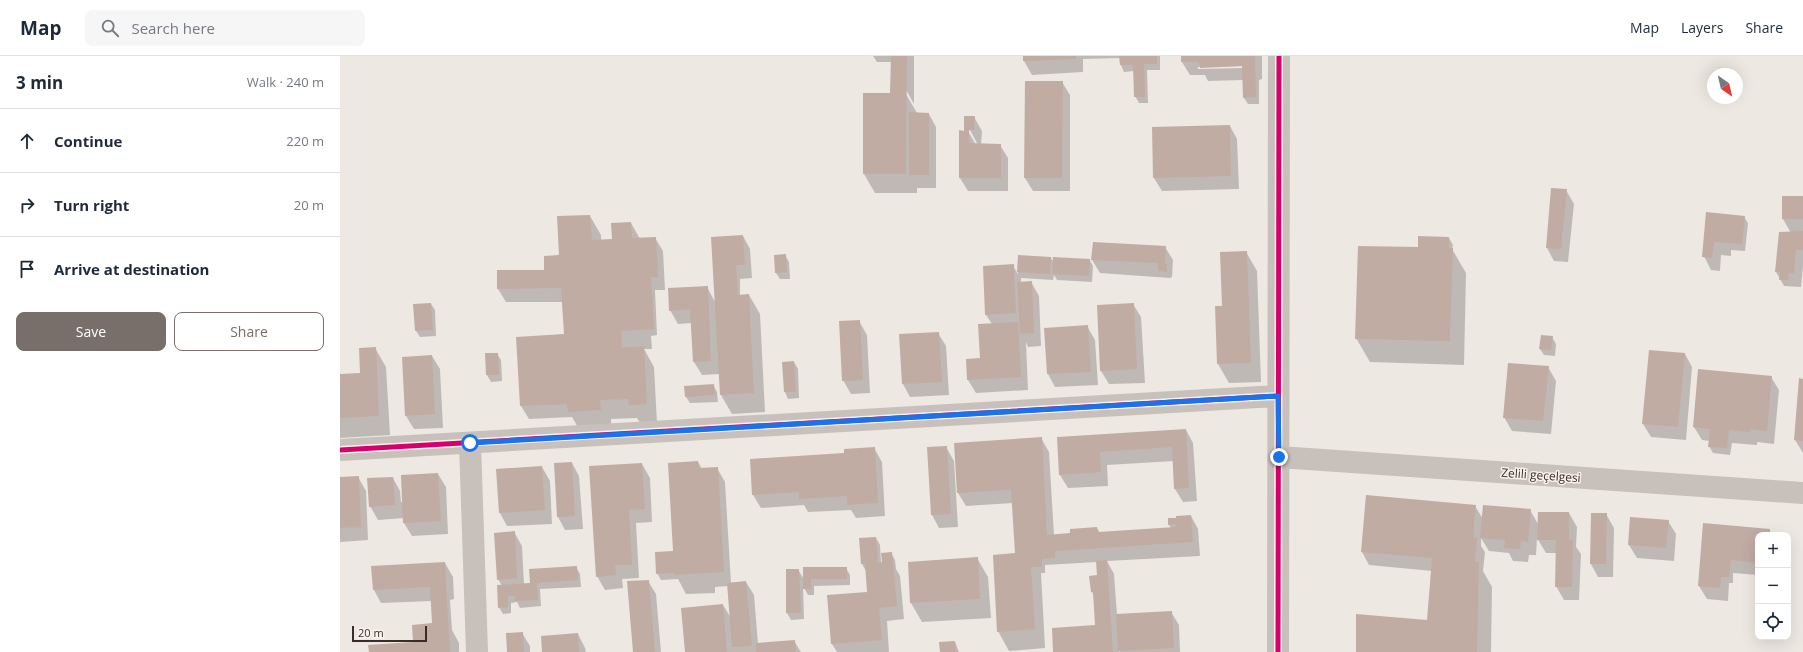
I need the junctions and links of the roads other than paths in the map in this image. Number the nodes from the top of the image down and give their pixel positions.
1 (1279, 56) edge
2 (1278, 396) junction
3 (470, 443) junction
4 (340, 450) edge
5 (1279, 457) junction
6 (1803, 493) edge
7 (477, 652) edge
8 (1278, 652) edge

1 - 2 street
2 - 3 street
2 - 5 street
3 - 4 street
3 - 7 street
5 - 6 street, Zelili geçelgesi
5 - 8 street

